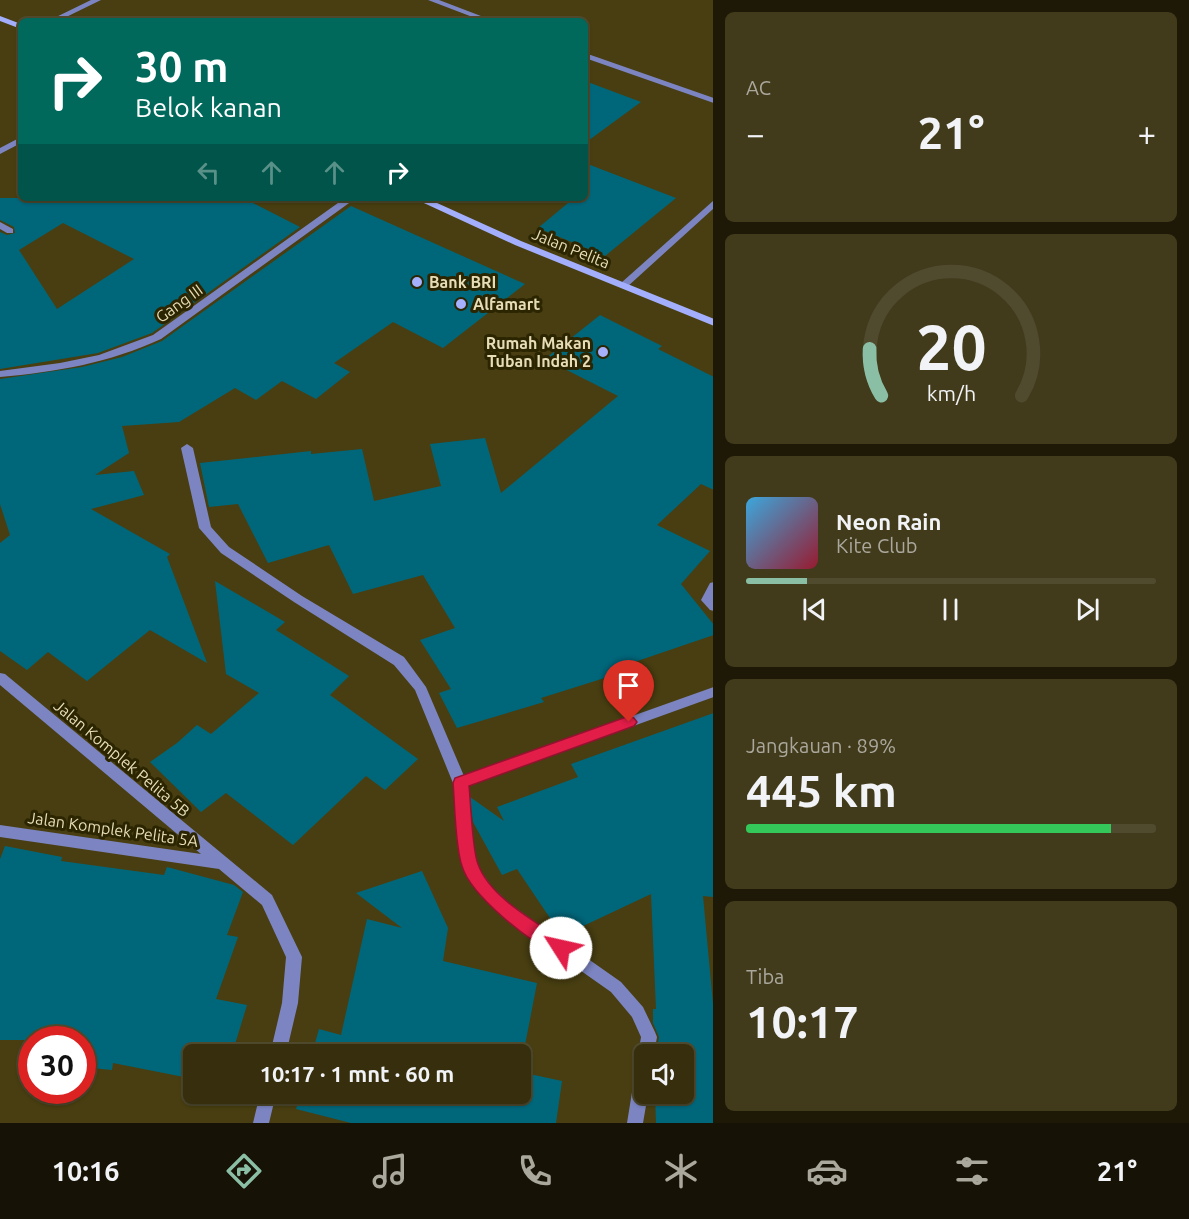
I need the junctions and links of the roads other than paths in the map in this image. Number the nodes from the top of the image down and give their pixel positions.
1 (97, 0) edge
2 (432, 0) edge
3 (0, 18) edge
4 (58, 18) edge
5 (482, 18) edge
6 (18, 26) edge
7 (588, 56) edge
8 (713, 101) edge
9 (18, 142) edge
10 (0, 151) edge
11 (347, 201) edge
12 (425, 201) edge
13 (713, 204) edge
14 (0, 225) edge
15 (10, 231) dead end
16 (624, 285) junction
17 (713, 323) edge
18 (0, 374) edge
19 (186, 447) dead end
20 (713, 588) edge
21 (713, 606) edge
22 (0, 678) edge
23 (713, 692) edge
24 (460, 783) junction
25 (0, 831) edge
26 (222, 863) junction
27 (280, 1044) edge
28 (648, 1044) edge
29 (266, 1104) edge
30 (638, 1104) edge
31 (261, 1123) edge
32 (635, 1123) edge

1 - 4 street
2 - 5 street
3 - 6 street
7 - 8 street
9 - 10 street
11 - 18 street, Gang III
12 - 16 street, Jalan Pelita
13 - 16 street
14 - 15 street
16 - 17 street, Jalan Pelita
19 - 24 street
20 - 21 street
22 - 26 street, Jalan Komplek Pelita 5B
23 - 24 street
24 - 28 street
25 - 26 street, Jalan Komplek Pelita 5A
26 - 27 street, Jalan Komplek Pelita 5B
29 - 31 street
30 - 32 street

